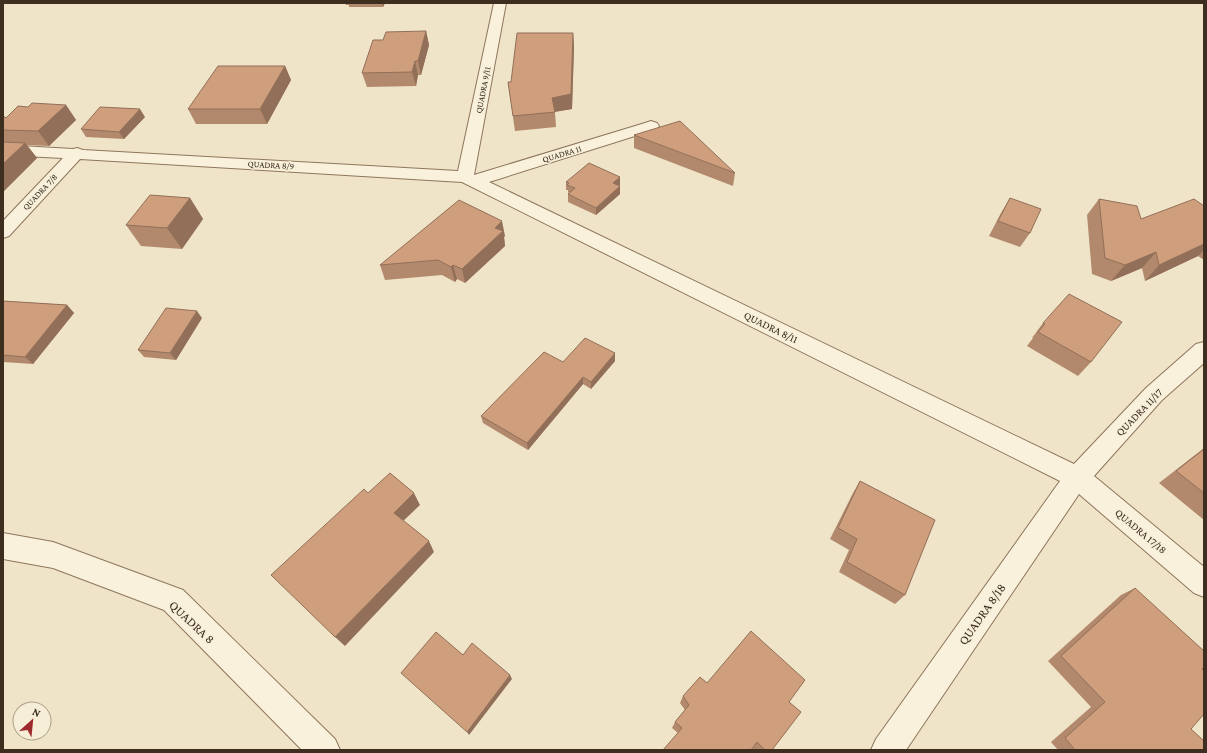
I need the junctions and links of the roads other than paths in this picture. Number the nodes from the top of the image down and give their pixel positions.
1 (500, 3) edge
2 (651, 126) dead end
3 (3, 150) edge
4 (77, 153) junction
5 (469, 179) junction
6 (3, 232) edge
7 (1204, 350) edge
8 (1077, 477) junction
9 (3, 546) edge
10 (1204, 584) edge
11 (324, 750) edge
12 (887, 750) edge

1 - 5 street, QUADRA 9/11
2 - 5 street, QUADRA 11
3 - 4 street, QUADRA 8/9
4 - 5 street, QUADRA 8/9
4 - 6 street, QUADRA 7/8
5 - 8 street, QUADRA 8/11
7 - 8 street, QUADRA 11/17
8 - 10 street, QUADRA 17/18
8 - 12 street, QUADRA 8/18
9 - 11 street, QUADRA 8

